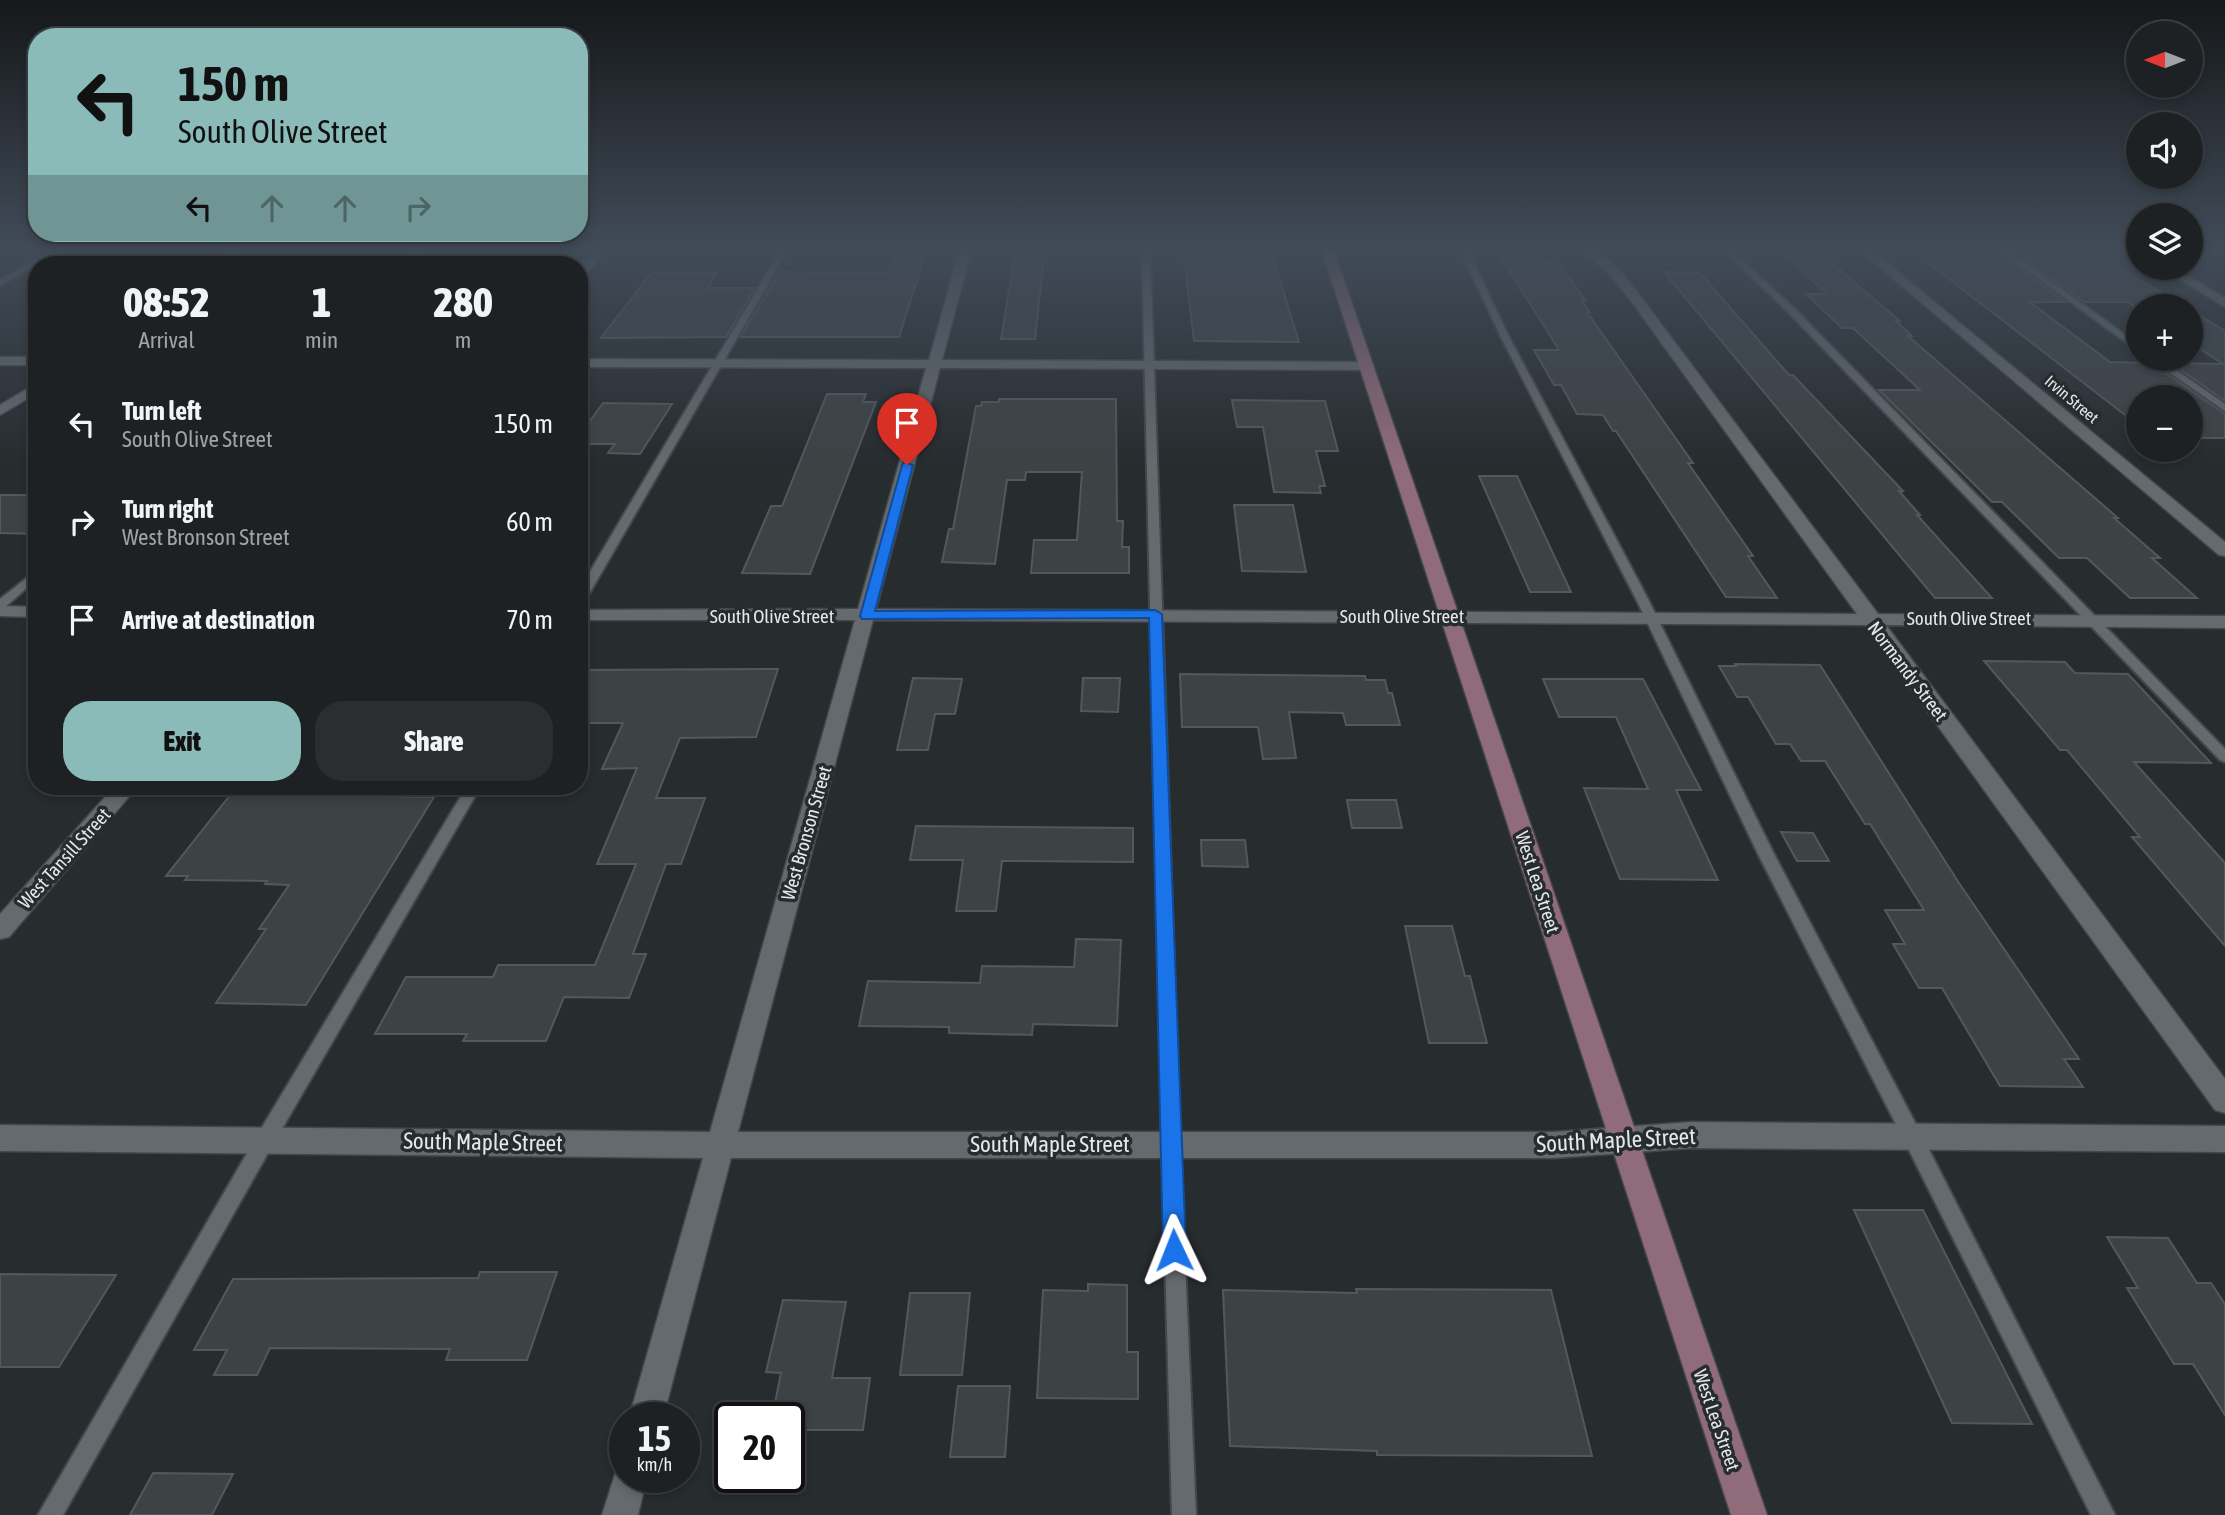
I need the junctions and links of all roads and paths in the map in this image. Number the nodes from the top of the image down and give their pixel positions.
1 (744, 319) edge
2 (945, 319) edge
3 (1148, 319) edge
4 (1351, 319) edge
5 (1499, 319) edge
6 (1650, 319) edge
7 (1799, 319) edge
8 (1947, 319) edge
9 (2097, 319) edge
10 (2126, 339) edge
11 (0, 360) edge
12 (28, 361) edge
13 (719, 362) junction
14 (588, 363) edge
15 (933, 363) junction
16 (1150, 365) junction
17 (1367, 366) junction
18 (2171, 371) edge
19 (28, 393) edge
20 (2225, 408) edge
21 (0, 411) edge
22 (2225, 551) edge
23 (28, 581) edge
24 (588, 586) edge
25 (0, 605) edge
26 (0, 611) edge
27 (28, 612) edge
28 (1155, 614) junction
29 (588, 615) edge
30 (867, 616) junction
31 (1452, 617) junction
32 (1650, 617) junction
33 (1868, 618) junction
34 (2091, 619) junction
35 (2225, 622) edge
36 (2225, 757) edge
37 (119, 795) edge
38 (469, 795) edge
39 (0, 930) edge
40 (2225, 1101) edge
41 (1912, 1136) junction
42 (0, 1138) edge
43 (2225, 1139) edge
44 (265, 1140) junction
45 (1623, 1140) junction
46 (720, 1145) junction
47 (1171, 1145) junction
48 (650, 1402) edge
49 (626, 1493) edge
50 (50, 1515) edge
51 (620, 1515) edge
52 (1184, 1515) edge
53 (1749, 1515) edge
54 (2103, 1515) edge

1 - 13 lane
2 - 15 street, West Bronson Street
3 - 16 lane
4 - 17 main road, West Lea Street
5 - 32 lane
6 - 33 street, Normandy Street
7 - 34 lane
8 - 22 street, Irvin Street
9 - 10 lane
11 - 12 street
13 - 14 street
13 - 15 street
13 - 24 lane
15 - 16 street
15 - 30 street, West Bronson Street
16 - 17 street
16 - 28 lane
17 - 31 main road, West Lea Street
18 - 20 lane
19 - 21 street
23 - 25 lane
26 - 27 street
28 - 30 street, South Olive Street
28 - 31 street, South Olive Street
28 - 47 lane
29 - 30 street, South Olive Street
30 - 46 street, West Bronson Street
31 - 32 street, South Olive Street
31 - 45 main road, West Lea Street
32 - 33 street, South Olive Street
32 - 41 lane
33 - 34 street, South Olive Street
33 - 40 street, Normandy Street
34 - 35 street, South Olive Street
34 - 36 lane
37 - 39 street, West Tansill Street
38 - 44 lane
41 - 43 street, South Maple Street
41 - 45 street, South Maple Street
41 - 54 lane
42 - 44 street, South Maple Street
44 - 46 street, South Maple Street
44 - 50 lane
45 - 47 street, South Maple Street
45 - 53 main road, West Lea Street
46 - 47 street, South Maple Street
46 - 48 street, West Bronson Street
47 - 52 lane
49 - 51 street

